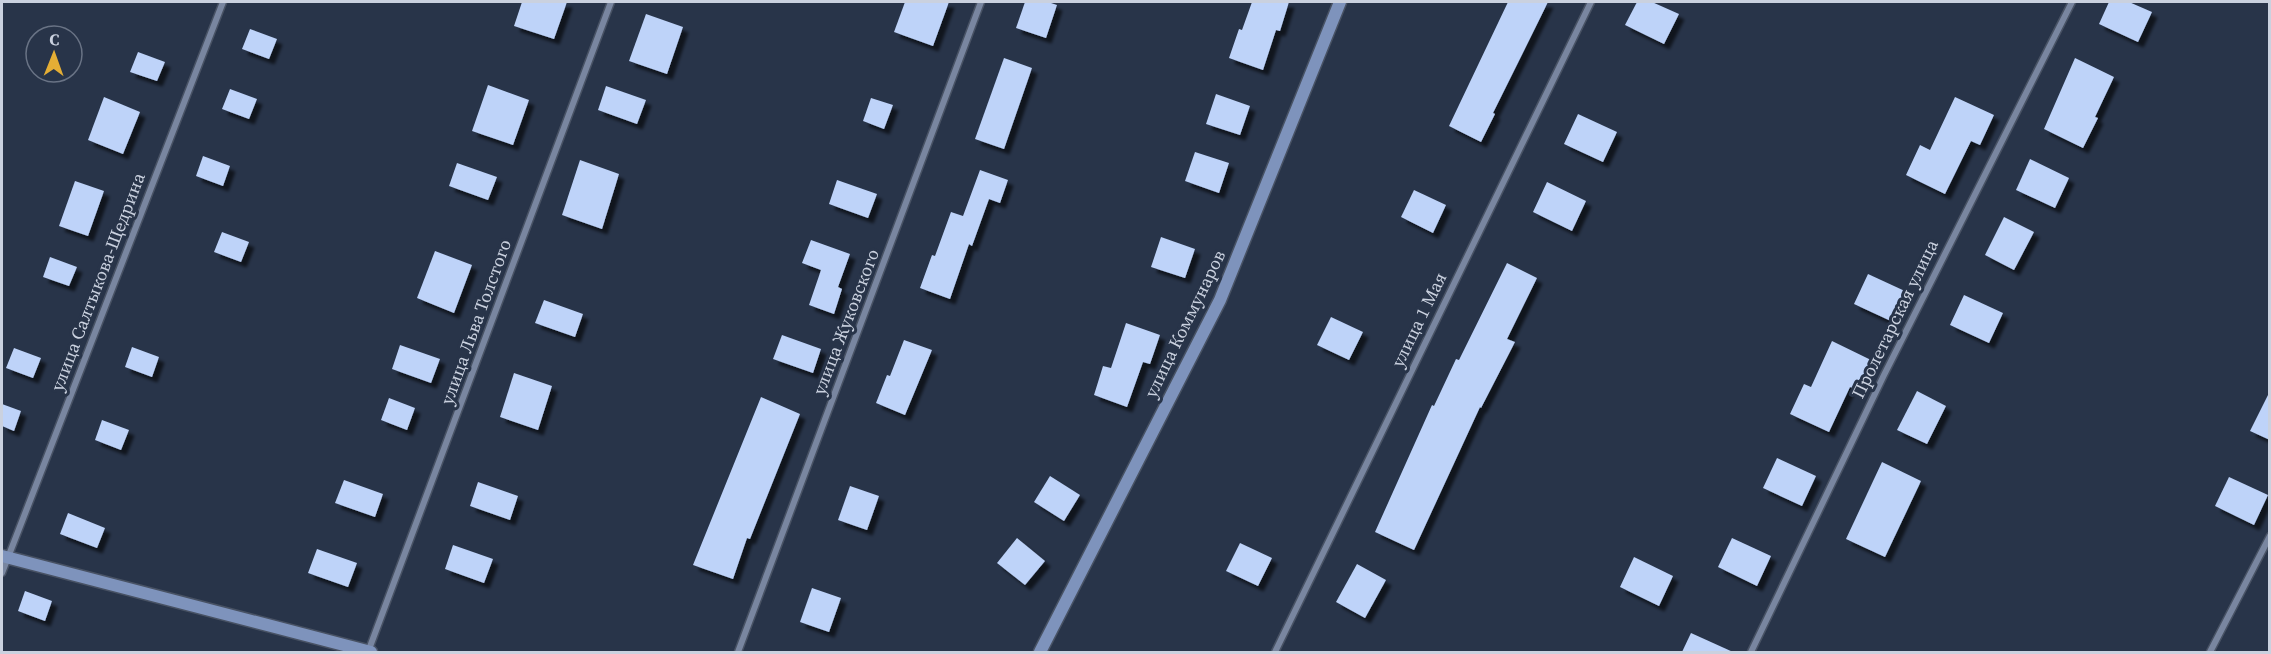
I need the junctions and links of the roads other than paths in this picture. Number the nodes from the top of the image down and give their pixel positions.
1 (223, 2) edge
2 (611, 2) edge
3 (981, 2) edge
4 (1341, 2) edge
5 (1591, 2) edge
6 (2072, 2) edge
7 (2270, 536) edge
8 (4, 557) edge
9 (2, 573) edge
10 (369, 652) edge
11 (738, 652) edge
12 (1040, 652) edge
13 (1275, 652) edge
14 (1750, 652) edge
15 (2210, 652) edge

1 - 8 street, улица Салтыкова-Щедрина
2 - 10 street, улица Льва Толстого
3 - 11 street, улица Жуковского
4 - 12 main road, улица Коммунаров
5 - 13 street, улица 1 Мая
6 - 14 street, Пролетарская улица
7 - 15 street
8 - 9 street, улица Салтыкова-Щедрина
8 - 10 main road

